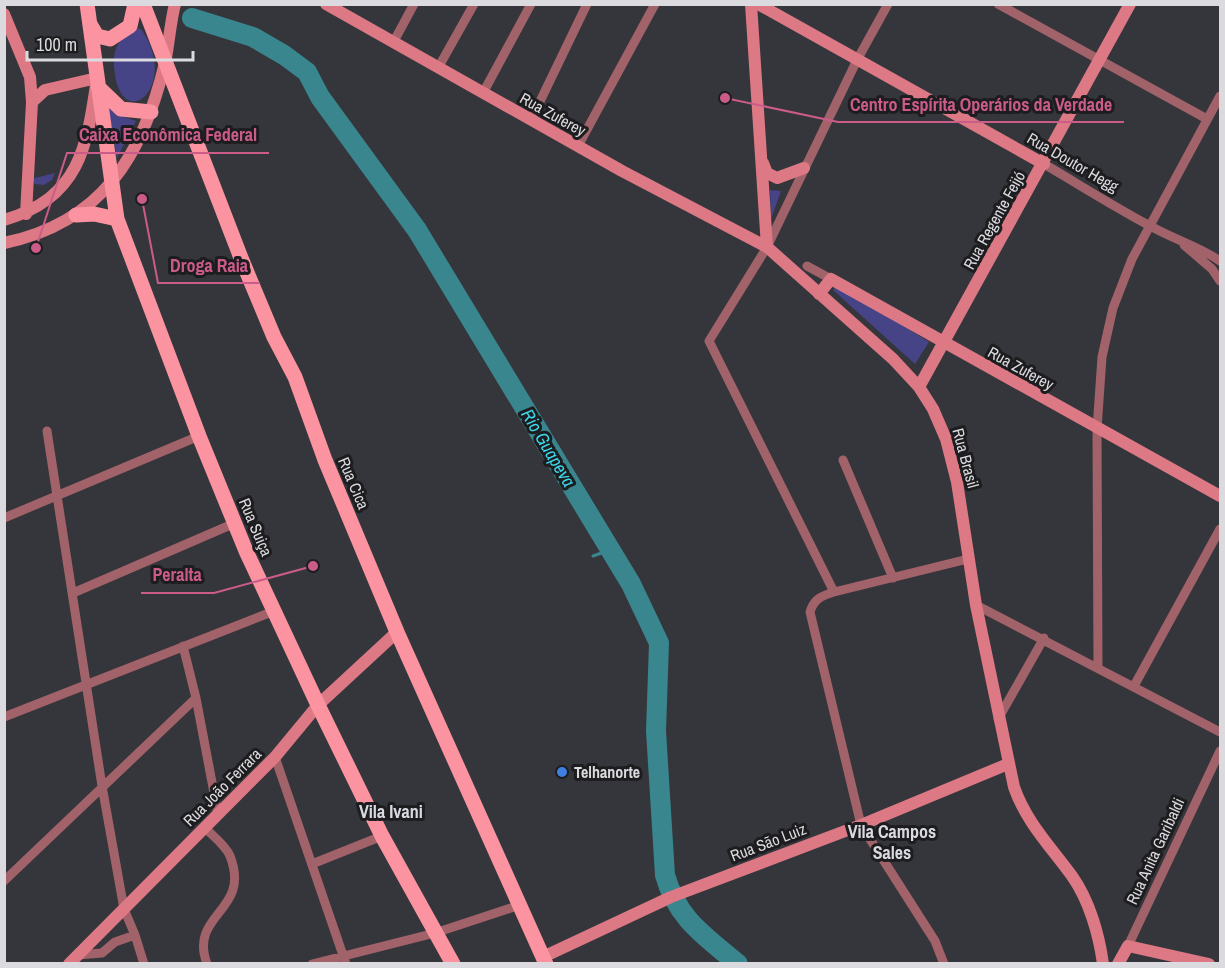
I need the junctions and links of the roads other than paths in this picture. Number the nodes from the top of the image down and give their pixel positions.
1 (87, 4) edge
2 (175, 4) edge
3 (326, 4) edge
4 (414, 4) edge
5 (474, 4) edge
6 (531, 4) edge
7 (587, 4) edge
8 (654, 4) edge
9 (751, 4) edge
10 (758, 4) edge
11 (888, 4) edge
12 (998, 4) edge
13 (1128, 5) edge
14 (141, 6) edge
15 (4, 14) edge
16 (90, 24) junction
17 (8, 30) edge
18 (393, 43) junction
19 (165, 60) junction
20 (857, 60) junction
21 (1100, 60) junction
22 (438, 68) junction
23 (97, 83) junction
24 (483, 93) junction
25 (1221, 96) edge
26 (32, 102) junction
27 (151, 112) junction
28 (1207, 118) junction
29 (531, 120) junction
30 (578, 146) junction
31 (761, 159) junction
32 (1044, 164) junction
33 (804, 168) junction
34 (112, 183) junction
35 (26, 214) junction
36 (76, 215) junction
37 (117, 219) junction
38 (4, 220) edge
39 (1150, 226) junction
40 (4, 243) edge
41 (1183, 243) junction
42 (767, 247) junction
43 (1221, 261) edge
44 (807, 266) dead end
45 (831, 279) junction
46 (1221, 281) edge
47 (819, 294) junction
48 (944, 344) junction
49 (919, 387) junction
50 (1097, 429) junction
51 (47, 431) dead end
52 (199, 436) junction
53 (843, 460) dead end
54 (1221, 496) edge
55 (59, 497) junction
56 (4, 518) edge
57 (235, 523) junction
58 (1221, 529) edge
59 (968, 560) junction
60 (893, 578) junction
61 (73, 592) junction
62 (834, 592) junction
63 (976, 605) junction
64 (274, 611) junction
65 (397, 632) junction
66 (1044, 638) junction
67 (183, 646) junction
68 (1098, 666) junction
69 (87, 684) junction
70 (1134, 686) junction
71 (196, 698) junction
72 (318, 705) junction
73 (4, 717) edge
74 (998, 719) junction
75 (1221, 732) edge
76 (1221, 751) edge
77 (275, 757) junction
78 (1008, 764) junction
79 (102, 786) junction
80 (218, 814) junction
81 (861, 825) junction
82 (205, 828) junction
83 (382, 836) junction
84 (312, 864) junction
85 (4, 880) edge
86 (520, 905) junction
87 (124, 909) junction
88 (435, 933) junction
89 (135, 935) junction
90 (1128, 946) junction
91 (74, 959) edge
92 (345, 959) edge
93 (544, 960) edge
94 (144, 963) edge
95 (204, 963) edge
96 (312, 963) edge
97 (453, 963) edge
98 (945, 963) edge
99 (1103, 963) edge
100 (1118, 963) edge
101 (1209, 963) edge

1 - 16 main road, Rua Suiça
2 - 19 main road
3 - 18 main road, Rua Zuferey
4 - 18 street
5 - 22 street
6 - 24 street
7 - 29 street
8 - 30 street
9 - 31 main road
10 - 20 main road, Rua Doutor Hegg
11 - 20 street
12 - 21 street
13 - 21 main road, Rua Regente Feijó
14 - 16 main road
14 - 19 main road, Rua Cica
15 - 17 main road
16 - 23 main road, Rua Suiça
17 - 26 main road
18 - 22 main road, Rua Zuferey
19 - 27 main road
19 - 65 main road, Rua Cica
20 - 32 main road, Rua Doutor Hegg
20 - 33 street
21 - 28 street
21 - 32 main road, Rua Regente Feijó
22 - 24 main road, Rua Zuferey
23 - 26 main road
23 - 27 main road
23 - 34 main road, Rua Suiça
23 - 35 main road
24 - 29 main road, Rua Zuferey
25 - 28 street
26 - 35 main road
27 - 34 main road
28 - 39 street
29 - 30 main road, Rua Zuferey
30 - 42 main road, Rua Zuferey
31 - 33 main road
31 - 42 main road
32 - 39 street, Rua Doutor Hegg
32 - 48 main road, Rua Regente Feijó
33 - 42 street
34 - 36 main road
34 - 37 main road, Rua Suiça
35 - 38 main road
36 - 37 main road
36 - 40 main road
37 - 52 main road, Rua Suiça
39 - 41 street, Rua Doutor Hegg
39 - 50 street
41 - 43 street, Rua Doutor Hegg
41 - 46 street, Rua Doutor Hegg
42 - 47 main road, Rua Brasil
42 - 62 street
44 - 45 street, Rua Zuferey
45 - 47 main road
45 - 48 main road, Rua Zuferey
47 - 49 main road, Rua Brasil
48 - 49 main road, Rua Regente Feijó
48 - 50 main road, Rua Zuferey
49 - 59 main road, Rua Brasil
50 - 54 main road, Rua Zuferey
50 - 68 street
51 - 55 street
52 - 55 street
52 - 57 main road, Rua Suiça
53 - 60 street
55 - 56 street
55 - 61 street
57 - 61 street
57 - 64 main road, Rua Suiça
58 - 70 street
59 - 60 street
59 - 63 main road, Rua Brasil
60 - 62 street
61 - 69 street
62 - 81 street
63 - 66 street
63 - 74 main road, Rua Brasil
64 - 67 street
64 - 72 main road, Rua Suiça
65 - 72 main road, Rua João Ferrara
65 - 86 main road, Rua Cica
66 - 68 street
66 - 74 street
67 - 69 street
67 - 71 street
68 - 70 street
69 - 73 street
69 - 79 street
70 - 75 street
71 - 79 street
71 - 80 street
72 - 77 main road, Rua João Ferrara
72 - 83 main road, Rua Suiça
74 - 78 main road, Rua Brasil
76 - 90 street, Rua Anita Garibaldi
77 - 80 main road, Rua João Ferrara
77 - 84 street
78 - 81 main road, Rua São Luiz
78 - 99 main road, Rua Brasil
79 - 85 street
79 - 87 street
80 - 82 main road, Rua João Ferrara
81 - 93 main road, Rua São Luiz
81 - 98 street
82 - 87 main road, Rua João Ferrara
82 - 95 street
83 - 84 street
83 - 88 main road, Rua Suiça
84 - 92 street
86 - 88 street
86 - 93 main road, Rua Cica
87 - 89 street
87 - 91 main road, Rua João Ferrara
88 - 92 street
88 - 97 main road, Rua Suiça
89 - 91 street
89 - 94 street
90 - 100 main road, Rua Anita Garibaldi
90 - 101 main road
92 - 96 street

